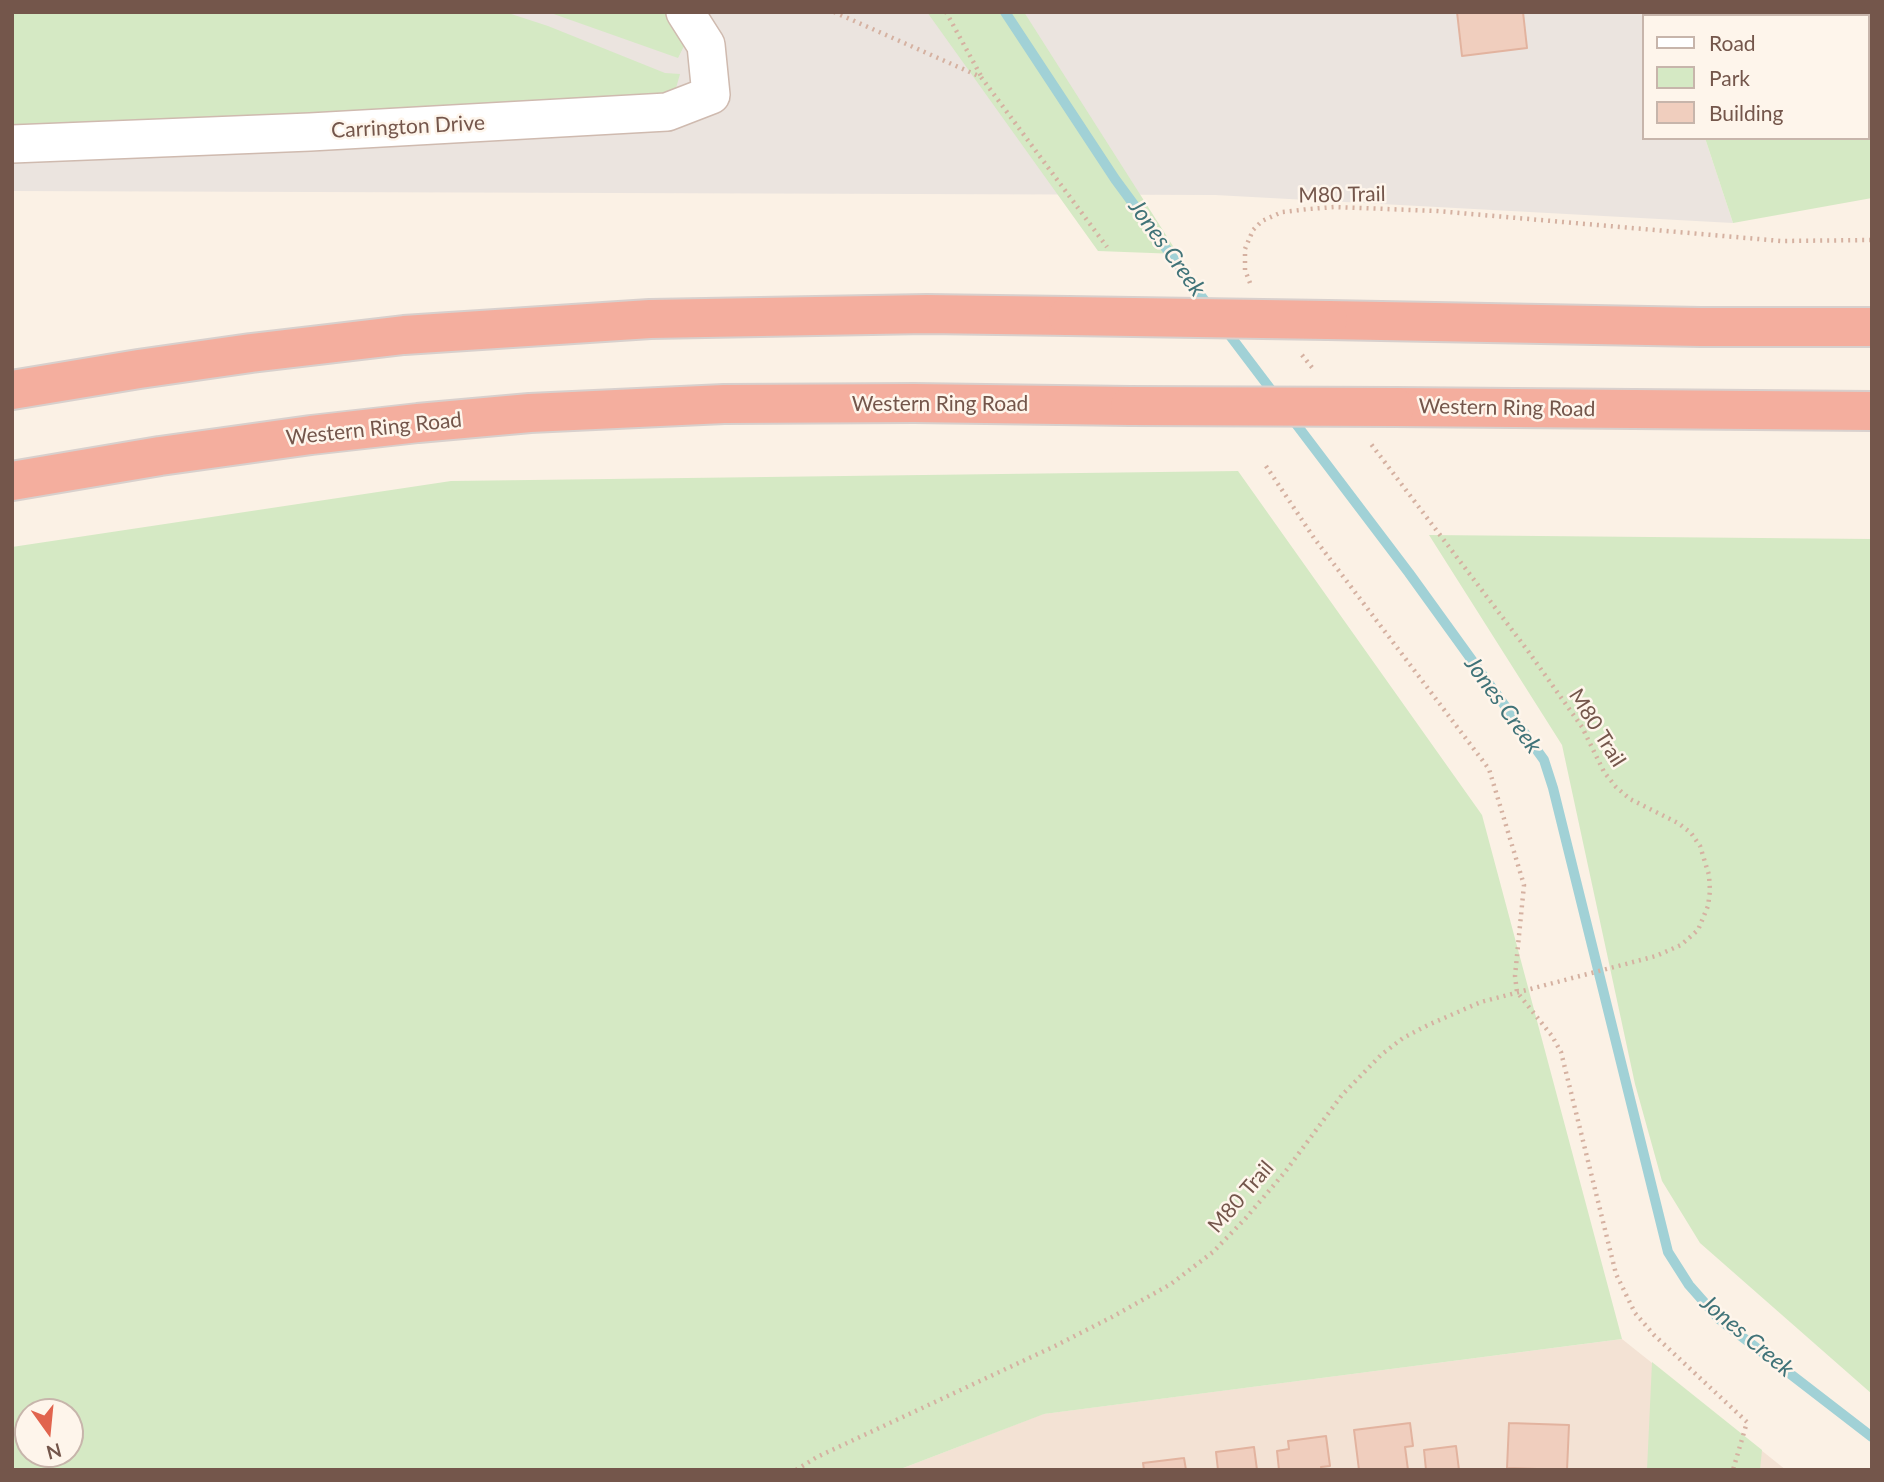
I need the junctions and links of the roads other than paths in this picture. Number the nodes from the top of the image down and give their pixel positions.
1 (685, 12) edge
2 (12, 144) edge
3 (1872, 327) edge
4 (12, 390) edge
5 (1872, 411) edge
6 (12, 481) edge

1 - 2 street, Carrington Drive
3 - 4 highway, bridge
5 - 6 highway, Western Ring Road, bridge

